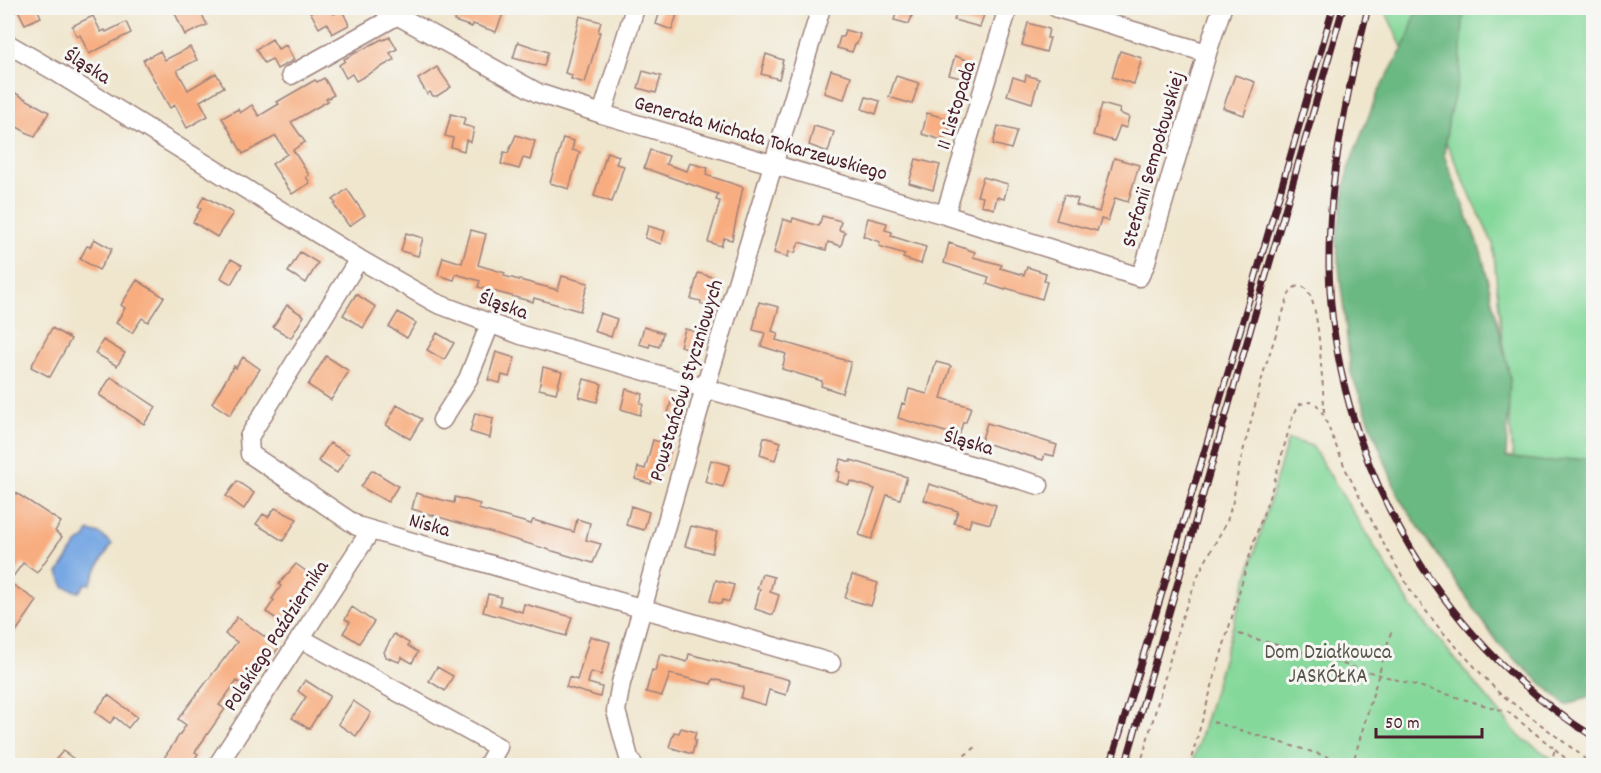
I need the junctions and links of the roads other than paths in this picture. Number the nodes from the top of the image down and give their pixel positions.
1 (634, 8) edge
2 (821, 8) edge
3 (1008, 8) edge
4 (1057, 8) edge
5 (1222, 8) edge
6 (389, 10) edge
7 (8, 44) edge
8 (321, 49) dead end
9 (1207, 53) junction
10 (291, 75) dead end
11 (602, 114) junction
12 (773, 165) junction
13 (945, 215) junction
14 (359, 259) junction
15 (1139, 277) joint
16 (490, 324) junction
17 (705, 388) junction
18 (442, 420) dead end
19 (1039, 485) dead end
20 (371, 530) junction
21 (642, 608) junction
22 (300, 638) junction
23 (831, 663) dead end
24 (217, 765) edge
25 (487, 765) edge
26 (634, 765) edge

1 - 11 street
2 - 12 street, Powstańców Styczniowych
3 - 13 street, 11 Listopada
4 - 9 street
5 - 9 street, Stefanii Sempołowskiej
6 - 8 street
6 - 10 street
6 - 11 street, Generała Michała Tokarzewskiego
7 - 14 street, Śląska
9 - 15 street, Stefanii Sempołowskiej
11 - 12 street, Generała Michała Tokarzewskiego
12 - 13 street, Generała Michała Tokarzewskiego
12 - 17 street, Powstańców Styczniowych
13 - 15 street, Generała Michała Tokarzewskiego
14 - 16 street, Śląska
14 - 20 street, Niska
16 - 17 street, Śląska
16 - 18 street
17 - 19 street, Śląska
17 - 21 street, Powstańców Styczniowych
20 - 21 street, Niska
20 - 22 street, Polskiego Października
21 - 23 street, Niska
21 - 26 street, Powstańców Styczniowych
22 - 24 street, Polskiego Października
22 - 25 street

